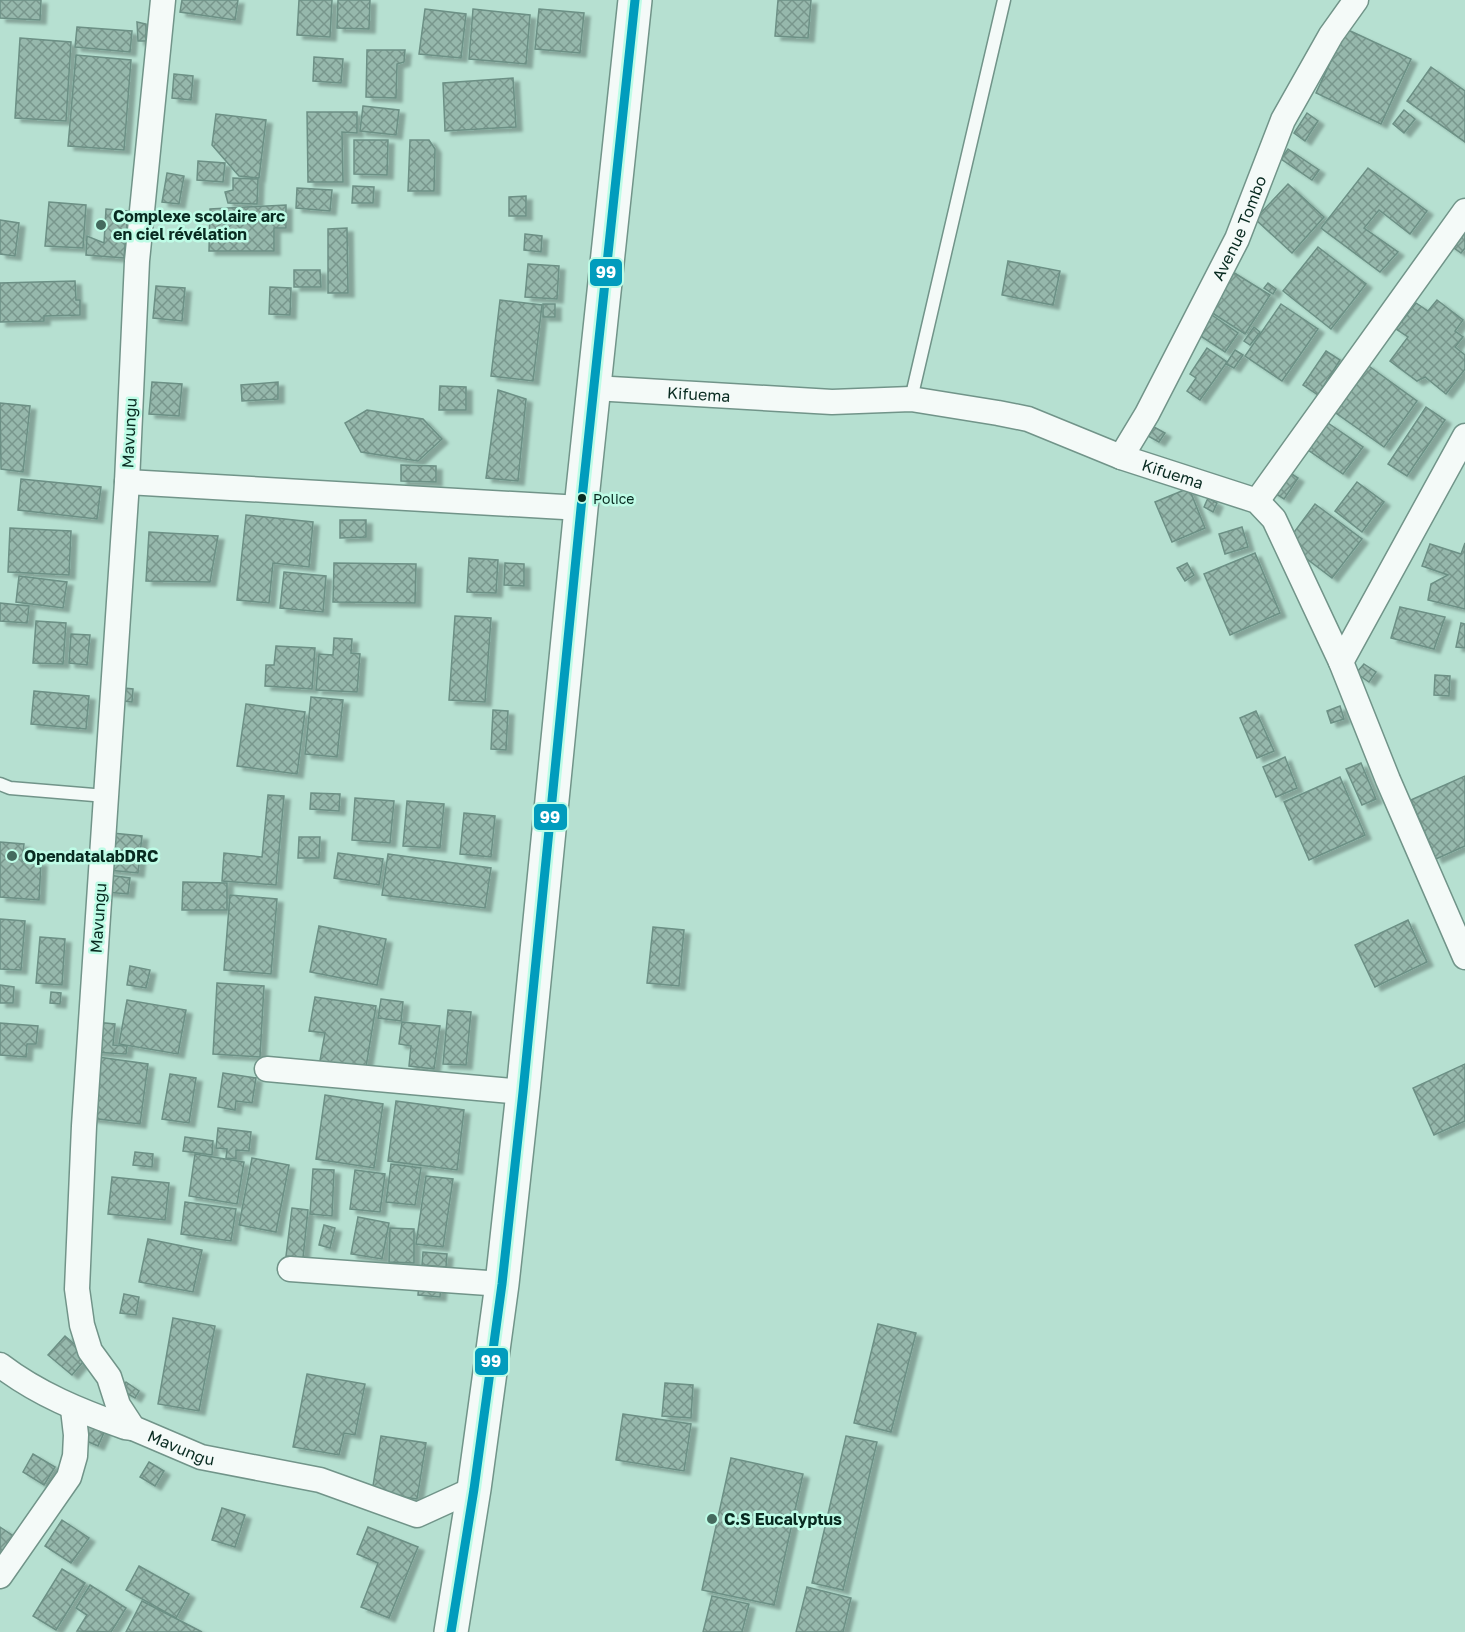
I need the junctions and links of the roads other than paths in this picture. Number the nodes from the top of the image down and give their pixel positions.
1 (164, 0) edge
2 (635, 0) edge
3 (1004, 0) edge
4 (1356, 0) edge
5 (1465, 211) edge
6 (594, 388) junction
7 (911, 399) junction
8 (1465, 436) edge
9 (1121, 457) junction
10 (127, 482) junction
11 (1257, 501) junction
12 (581, 508) junction
13 (1341, 662) junction
14 (0, 784) edge
15 (106, 796) junction
16 (1465, 957) edge
17 (267, 1069) dead end
18 (524, 1092) junction
19 (290, 1269) dead end
20 (502, 1284) junction
21 (0, 1365) edge
22 (73, 1408) junction
23 (133, 1428) junction
24 (474, 1490) junction
25 (0, 1575) edge
26 (451, 1632) edge

1 - 10 street, Mavungu
2 - 6 highway
3 - 7 lane
4 - 9 street, Avenue Tombo
5 - 11 street
6 - 7 street, Kifuema
6 - 12 highway
7 - 9 street, Kifuema
8 - 13 street
9 - 11 street, Kifuema
10 - 12 street
10 - 15 street, Mavungu
11 - 13 street
12 - 18 highway
13 - 16 street
14 - 15 lane
15 - 23 street, Mavungu
17 - 18 street
18 - 20 highway
19 - 20 street
20 - 24 highway
21 - 22 street
22 - 23 street
22 - 25 street
23 - 24 street, Mavungu
24 - 26 highway

